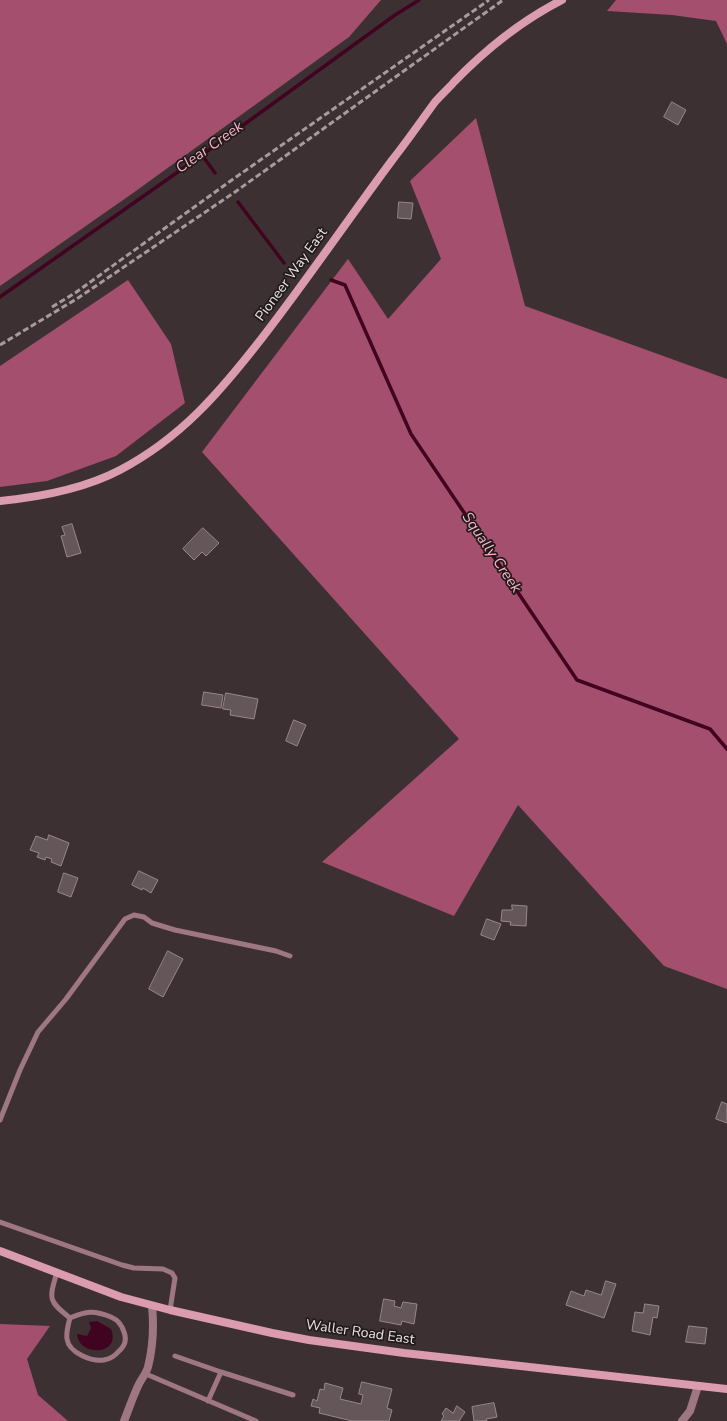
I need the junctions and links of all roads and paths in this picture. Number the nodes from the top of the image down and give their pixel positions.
1 (562, 0) edge
2 (0, 501) edge
3 (290, 956) dead end
4 (0, 1120) edge
5 (0, 1222) edge
6 (0, 1251) edge
7 (57, 1272) junction
8 (152, 1306) junction
9 (170, 1310) junction
10 (70, 1318) junction
11 (175, 1356) dead end
12 (221, 1372) junction
13 (146, 1374) junction
14 (698, 1386) junction
15 (727, 1388) edge
16 (293, 1395) dead end
17 (208, 1401) junction
18 (124, 1421) edge
19 (256, 1421) edge
20 (682, 1421) edge

1 - 2 main road, Pioneer Way East
3 - 4 lane
5 - 9 lane
6 - 7 main road, Waller Road East
7 - 8 main road, Waller Road East
7 - 10 lane
8 - 9 main road, Waller Road East
8 - 13 street
9 - 14 main road, Waller Road East
10 - 10 lane
11 - 12 lane
12 - 16 lane
12 - 17 lane
13 - 17 lane
13 - 18 street
14 - 15 main road, Waller Road East
14 - 20 street
17 - 19 lane

